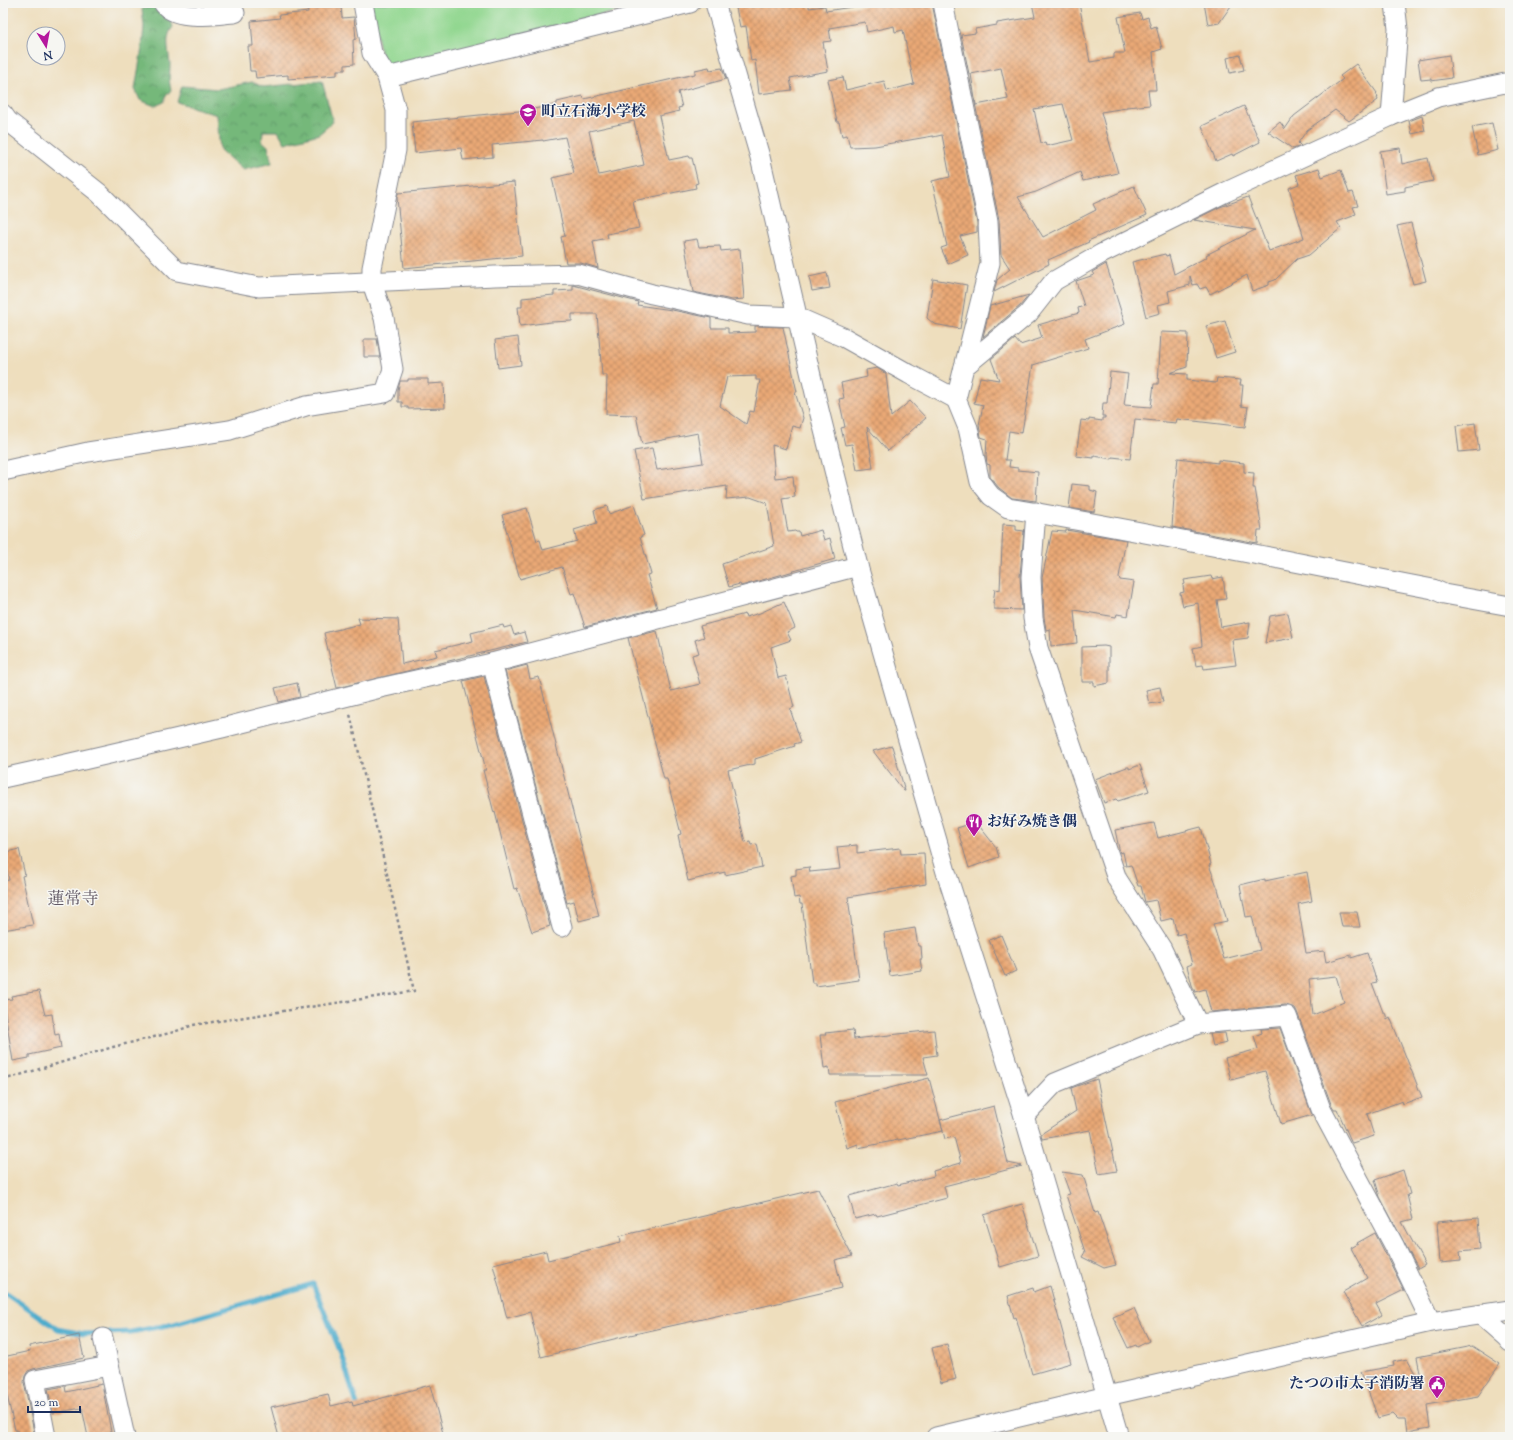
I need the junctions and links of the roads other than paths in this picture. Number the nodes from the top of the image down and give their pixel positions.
1 (163, 3) edge
2 (363, 3) edge
3 (690, 3) edge
4 (715, 3) edge
5 (943, 3) edge
6 (1396, 3) edge
7 (235, 13) dead end
8 (387, 77) junction
9 (1510, 82) edge
10 (3, 114) edge
11 (1392, 116) junction
12 (372, 283) junction
13 (797, 317) junction
14 (964, 367) junction
15 (956, 399) junction
16 (3, 471) edge
17 (1036, 512) junction
18 (858, 566) junction
19 (1510, 606) edge
20 (492, 663) junction
21 (3, 778) edge
22 (562, 927) dead end
23 (1198, 1024) junction
24 (1024, 1116) junction
25 (1510, 1310) edge
26 (1481, 1315) junction
27 (1431, 1322) junction
28 (103, 1338) dead end
29 (1510, 1342) edge
30 (109, 1366) junction
31 (1107, 1396) junction
32 (46, 1437) edge
33 (125, 1437) edge
34 (936, 1437) edge
35 (1119, 1437) edge

1 - 7 street
2 - 8 street
3 - 8 street
4 - 13 street
5 - 14 street
6 - 11 street
8 - 12 street
9 - 11 street
10 - 12 street
11 - 14 street
12 - 13 street
12 - 16 street
13 - 15 street
13 - 18 street
14 - 15 street
15 - 17 street
17 - 19 street
17 - 23 street
18 - 20 street
18 - 24 street
20 - 21 street
20 - 22 street
23 - 24 street
23 - 27 street
24 - 31 street
25 - 26 street
26 - 27 street
26 - 29 street
27 - 31 street
28 - 30 street
30 - 32 street
30 - 33 street
31 - 34 street
31 - 35 street

